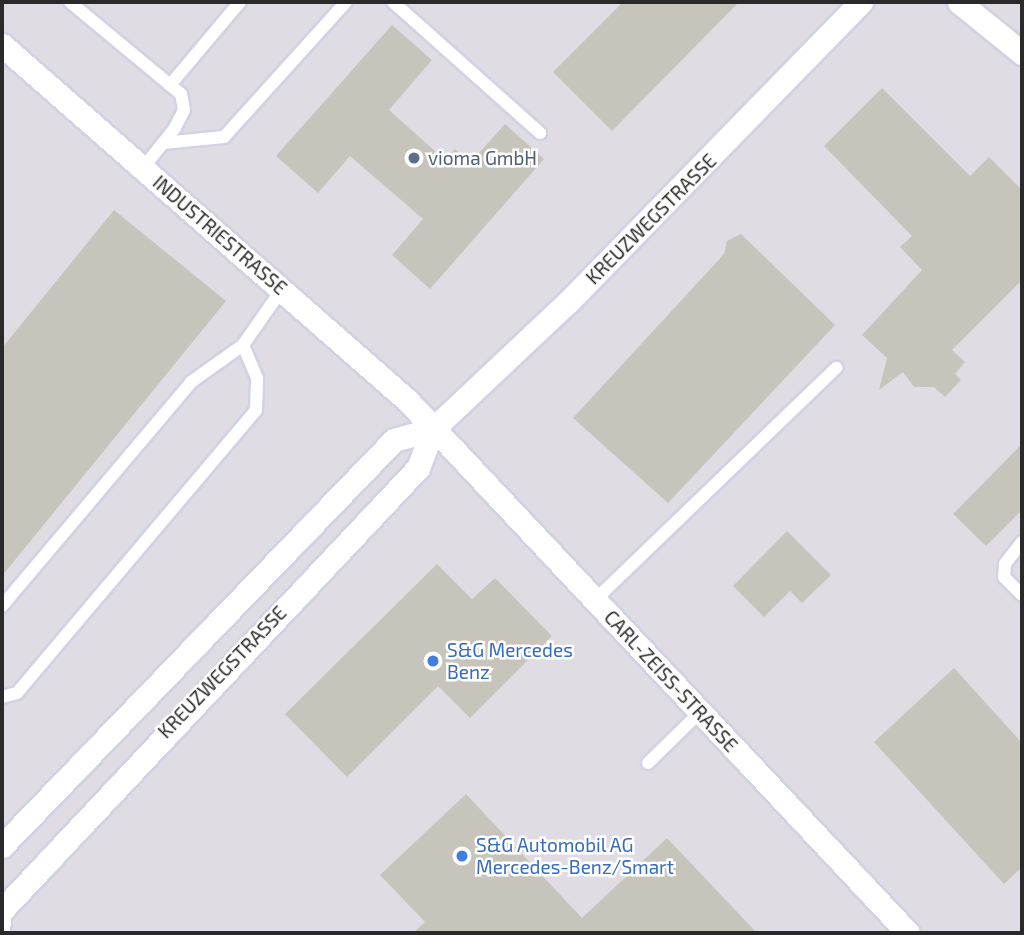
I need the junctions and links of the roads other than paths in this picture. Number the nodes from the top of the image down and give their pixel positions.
1 (70, 2) edge
2 (240, 2) edge
3 (346, 2) edge
4 (393, 2) edge
5 (862, 2) edge
6 (959, 2) edge
7 (2, 45) edge
8 (1022, 53) edge
9 (170, 85) junction
10 (540, 133) dead end
11 (163, 143) junction
12 (143, 168) junction
13 (282, 289) junction
14 (243, 345) junction
15 (836, 368) dead end
16 (433, 429) junction
17 (1022, 542) edge
18 (1022, 595) edge
19 (595, 600) junction
20 (2, 606) edge
21 (2, 697) edge
22 (700, 712) junction
23 (648, 763) dead end
24 (2, 846) edge
25 (4, 906) edge
26 (4, 933) edge
27 (908, 933) edge

1 - 9 lane
2 - 9 lane
3 - 11 lane
4 - 10 lane
5 - 16 street, KREUZWEGSTRASSE
6 - 8 street
7 - 12 street, INDUSTRIESTRASSE
9 - 11 lane
11 - 12 lane
12 - 13 street, INDUSTRIESTRASSE
13 - 14 lane
13 - 16 street, INDUSTRIESTRASSE
14 - 20 lane
14 - 21 lane
15 - 19 lane
16 - 19 street, CARL-ZEISS-STRASSE
16 - 24 street, KREUZWEGSTRASSE
16 - 25 street, KREUZWEGSTRASSE
17 - 18 lane
19 - 22 street, CARL-ZEISS-STRASSE
22 - 23 lane
22 - 27 street, CARL-ZEISS-STRASSE
25 - 26 lane

